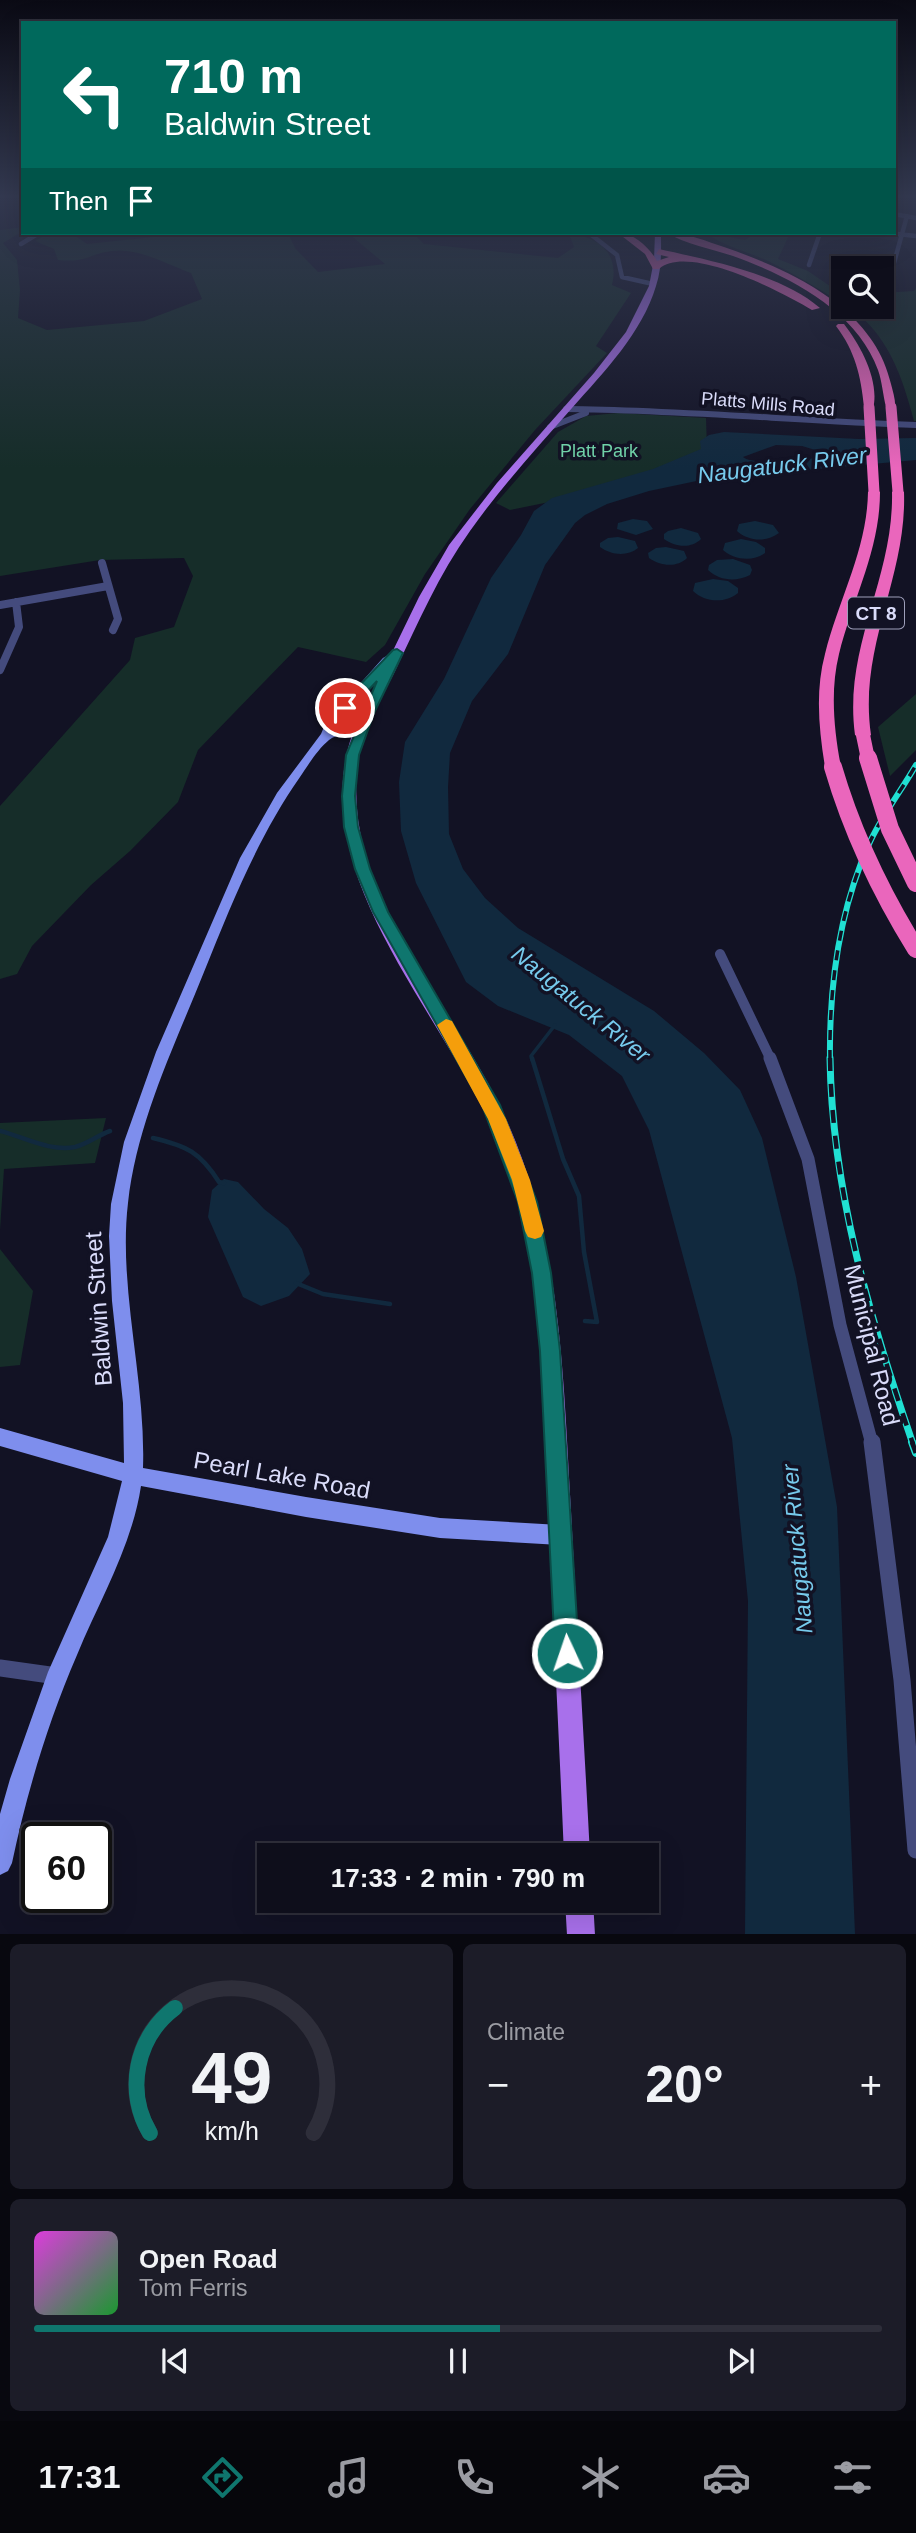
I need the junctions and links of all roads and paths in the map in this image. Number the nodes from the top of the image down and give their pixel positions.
1 (652, 287) edge
2 (775, 287) edge
3 (793, 287) edge
4 (804, 287) edge
5 (821, 313) dead end
6 (832, 322) dead end
7 (861, 356) junction
8 (569, 406) junction
9 (618, 408) junction
10 (606, 410) junction
11 (916, 425) edge
12 (550, 427) junction
13 (102, 563) dead end
14 (108, 586) junction
15 (16, 602) junction
16 (0, 605) edge
17 (113, 630) dead end
18 (397, 653) junction
19 (0, 670) edge
20 (361, 729) junction
21 (327, 734) junction
22 (916, 883) edge
23 (916, 948) edge
24 (720, 954) dead end
25 (0, 1437) edge
26 (133, 1475) junction
27 (561, 1535) junction
28 (0, 1668) edge
29 (57, 1676) junction
30 (576, 1843) edge
31 (916, 1850) edge
32 (0, 1863) edge
33 (580, 1913) edge
34 (581, 1934) edge

1 - 8 main road
2 - 5 highway
3 - 7 highway, CT 8
4 - 22 highway, CT 8, bridge
6 - 7 highway
7 - 23 highway, CT 8, bridge
8 - 9 street, Platts Mills Road
8 - 10 street, Platts Mills Road
8 - 12 main road
9 - 10 street, Platts Mills Road
9 - 11 street, Platts Mills Road
10 - 12 street, Platts Mills Road
12 - 18 main road
13 - 14 street
14 - 15 street
14 - 17 street
15 - 16 street
15 - 19 street
18 - 20 main road
18 - 21 main road, Baldwin Street
20 - 21 main road
20 - 27 main road
21 - 26 main road, Baldwin Street
24 - 31 street, Municipal Road
25 - 26 main road, Pearl Lake Road
26 - 27 main road, Pearl Lake Road
26 - 29 main road, Baldwin Street
27 - 30 main road
28 - 29 street
29 - 32 main road, Baldwin Street
33 - 34 main road

